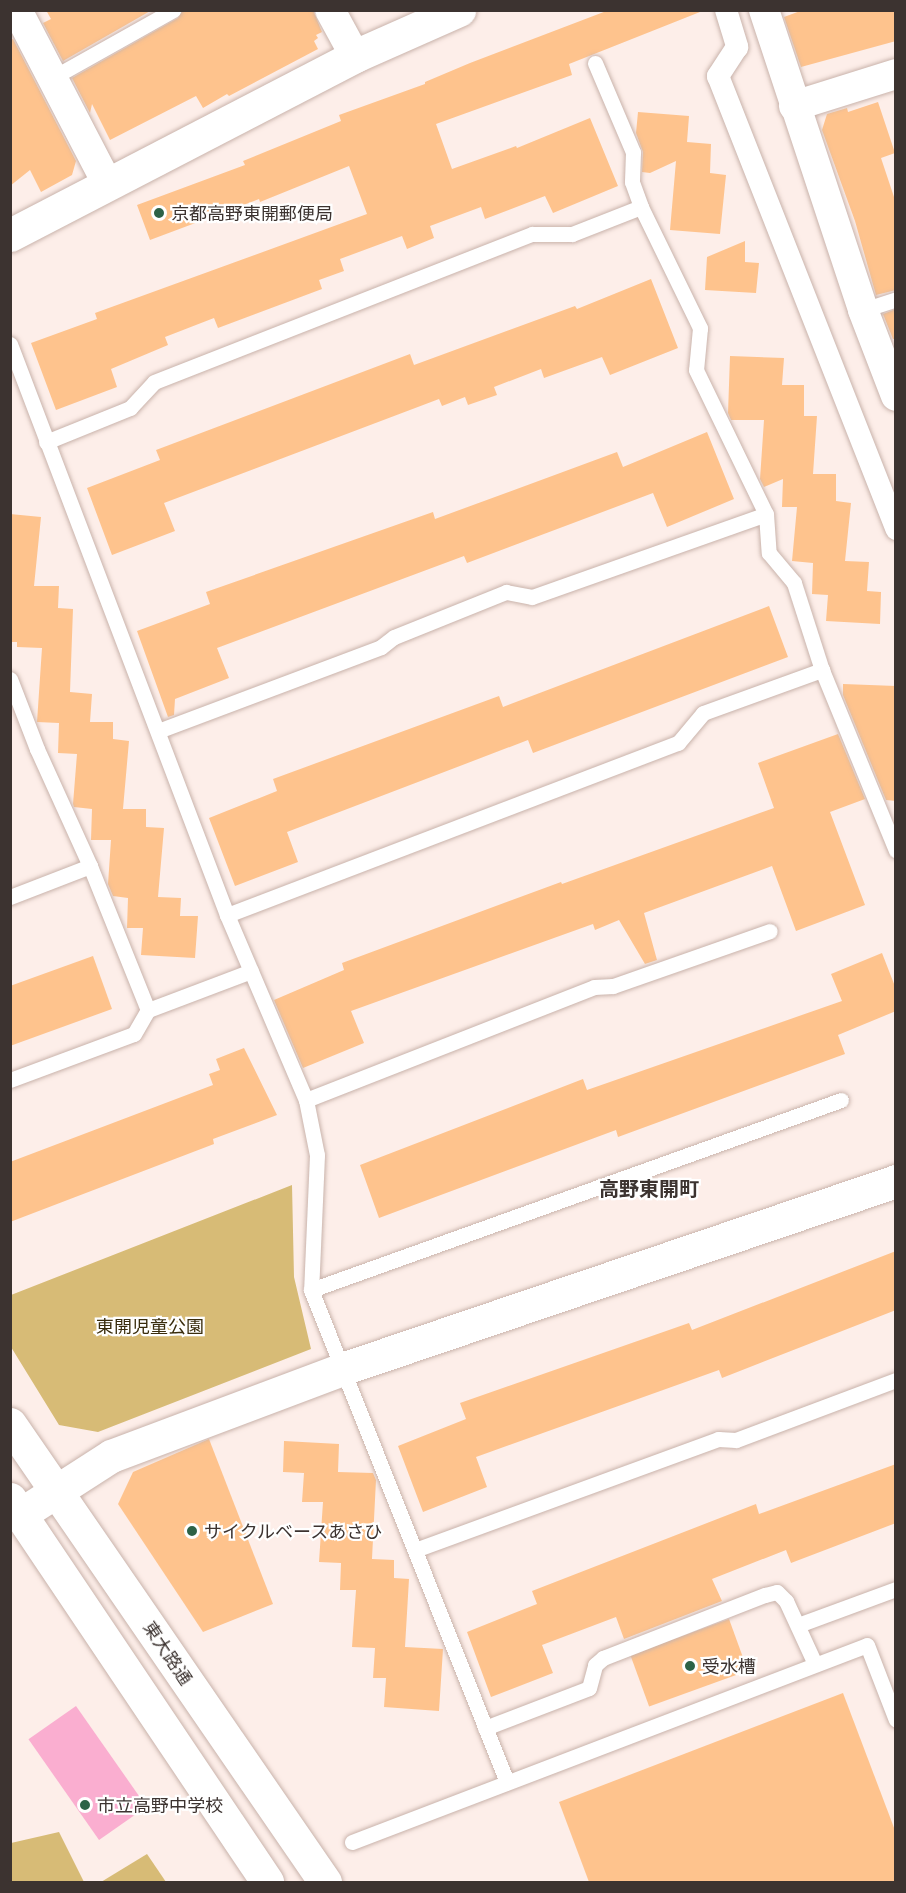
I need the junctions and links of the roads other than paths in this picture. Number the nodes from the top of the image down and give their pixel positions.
1 (17, 10) edge
2 (173, 10) edge
3 (330, 10) edge
4 (459, 10) edge
5 (726, 10) edge
6 (764, 10) edge
7 (355, 56) junction
8 (595, 63) dead end
9 (896, 74) edge
10 (52, 78) junction
11 (794, 106) junction
12 (108, 185) junction
13 (641, 207) junction
14 (10, 235) edge
15 (896, 299) edge
16 (862, 310) junction
17 (10, 344) edge
18 (896, 396) edge
19 (46, 442) junction
20 (766, 513) junction
21 (896, 529) edge
22 (822, 670) junction
23 (10, 679) edge
24 (158, 731) junction
25 (896, 850) edge
26 (90, 867) junction
27 (10, 897) edge
28 (227, 915) junction
29 (770, 931) dead end
30 (251, 971) junction
31 (148, 1010) junction
32 (10, 1080) edge
33 (306, 1100) junction
34 (841, 1100) dead end
35 (896, 1181) edge
36 (311, 1290) junction
37 (342, 1369) junction
38 (896, 1380) edge
39 (10, 1424) edge
40 (56, 1490) junction
41 (16, 1506) edge
42 (415, 1550) junction
43 (896, 1589) edge
44 (798, 1625) junction
45 (815, 1664) junction
46 (896, 1720) edge
47 (486, 1728) junction
48 (507, 1782) junction
49 (352, 1842) dead end
50 (267, 1882) edge
51 (325, 1882) edge

1 - 10 street
2 - 10 lane
3 - 7 street
4 - 7 street
5 - 21 street
6 - 11 street
7 - 12 street
8 - 13 lane
9 - 11 street
10 - 12 street
11 - 16 street
12 - 14 street
13 - 19 lane
13 - 20 lane
15 - 16 lane
16 - 18 street
17 - 19 lane
19 - 24 lane
20 - 22 lane
20 - 24 lane
22 - 25 lane
22 - 28 lane
23 - 26 lane
24 - 28 lane
26 - 27 lane
26 - 31 lane
28 - 30 lane
29 - 33 lane
30 - 31 lane
30 - 33 lane
31 - 32 lane
33 - 36 lane
34 - 36 lane
35 - 37 street
36 - 37 lane
37 - 40 street
37 - 42 lane
38 - 42 lane
39 - 40 street, 東大路通
40 - 41 street
40 - 51 street, 東大路通
41 - 50 street
42 - 47 lane
43 - 44 lane
44 - 45 lane
44 - 47 lane
45 - 46 lane
45 - 48 lane
47 - 48 lane
48 - 49 lane

